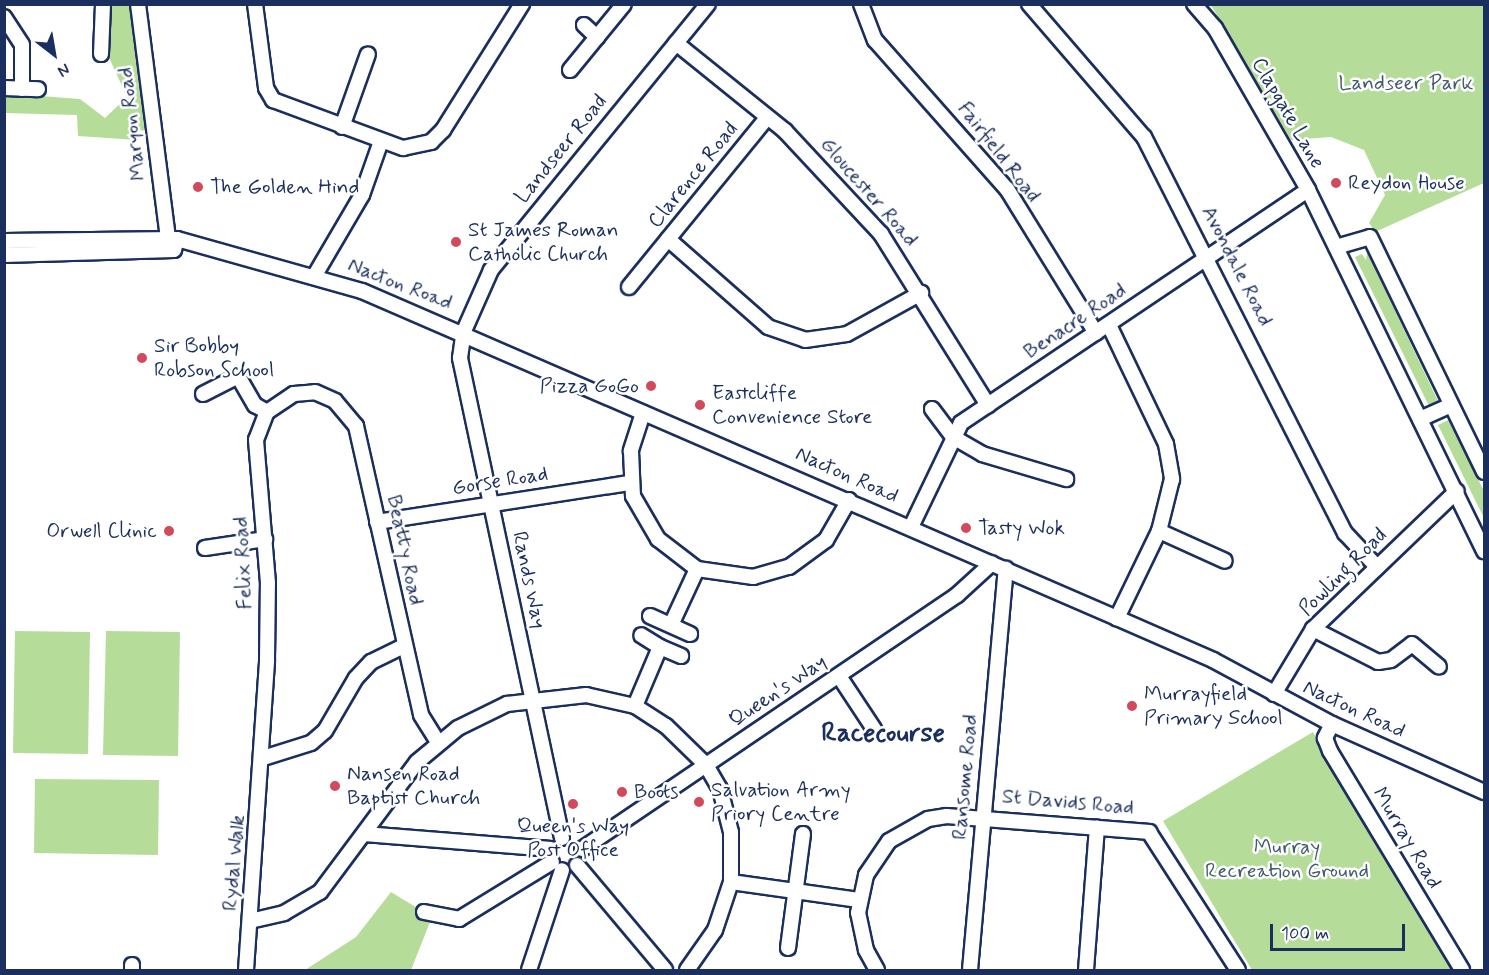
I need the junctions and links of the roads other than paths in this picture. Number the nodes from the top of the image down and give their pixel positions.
1 (102, 4) edge
2 (138, 4) edge
3 (255, 4) edge
4 (522, 4) edge
5 (624, 4) edge
6 (708, 4) edge
7 (861, 4) edge
8 (1029, 4) edge
9 (1194, 4) edge
10 (4, 17) edge
11 (584, 25) dead end
12 (597, 37) junction
13 (676, 43) junction
14 (101, 54) dead end
15 (368, 54) dead end
16 (570, 70) dead end
17 (4, 88) edge
18 (22, 89) junction
19 (38, 89) dead end
20 (767, 118) junction
21 (342, 127) junction
22 (381, 141) junction
23 (1308, 190) junction
24 (173, 238) junction
25 (668, 239) junction
26 (4, 241) edge
27 (1336, 248) junction
28 (4, 255) edge
29 (1209, 256) junction
30 (315, 275) junction
31 (630, 287) dead end
32 (921, 293) junction
33 (1109, 325) junction
34 (464, 331) junction
35 (1096, 333) junction
36 (203, 394) dead end
37 (988, 405) junction
38 (1451, 405) junction
39 (932, 409) dead end
40 (267, 412) junction
41 (643, 413) junction
42 (1420, 419) junction
43 (953, 437) junction
44 (1485, 472) edge
45 (1066, 479) dead end
46 (630, 483) junction
47 (1456, 491) junction
48 (849, 500) junction
49 (490, 504) junction
50 (377, 522) junction
51 (911, 527) junction
52 (1159, 531) junction
53 (265, 539) junction
54 (205, 548) dead end
55 (1485, 551) edge
56 (1225, 561) dead end
57 (992, 563) junction
58 (1377, 567) junction
59 (697, 569) junction
60 (1006, 569) junction
61 (981, 577) junction
62 (1001, 586) junction
63 (650, 616) dead end
64 (1118, 618) junction
65 (671, 625) junction
66 (1313, 629) junction
67 (690, 634) dead end
68 (641, 635) dead end
69 (404, 646) junction
70 (660, 647) junction
71 (681, 656) dead end
72 (1439, 667) dead end
73 (839, 676) junction
74 (1274, 694) junction
75 (533, 697) junction
76 (635, 706) junction
77 (1332, 724) junction
78 (874, 729) dead end
79 (438, 742) junction
80 (263, 758) junction
81 (706, 765) junction
82 (1485, 792) edge
83 (982, 816) junction
84 (1097, 827) junction
85 (366, 834) junction
86 (803, 834) dead end
87 (562, 838) junction
88 (582, 849) junction
89 (555, 860) junction
90 (577, 865) junction
91 (731, 882) junction
92 (795, 891) junction
93 (859, 900) junction
94 (424, 912) dead end
95 (250, 921) junction
96 (788, 948) dead end
97 (246, 970) edge
98 (529, 970) edge
99 (664, 970) edge
100 (687, 970) edge
101 (877, 970) edge
102 (970, 970) edge
103 (1086, 970) edge
104 (1238, 970) edge
105 (1462, 970) edge

1 - 14 street
2 - 24 street, Maryon Road
3 - 21 street
4 - 22 street
5 - 12 street
6 - 13 street, Landseer Road
7 - 35 street, Fairfield Road
8 - 29 street, Avondale Road
9 - 23 street, Clapgate Lane
10 - 18 street
11 - 12 street
12 - 16 street
13 - 20 street, Gloucester Road
13 - 34 street, Landseer Road
15 - 21 street
17 - 18 street
18 - 19 street
20 - 25 street, Clarence Road
20 - 32 street, Gloucester Road
21 - 22 street
22 - 30 street
23 - 27 street, Clapgate Lane
23 - 29 street, Benacre Road
24 - 26 street, Nacton Road
24 - 28 street
24 - 30 street, Nacton Road
25 - 31 street, Clarence Road
25 - 32 street
27 - 38 street
27 - 42 street, Clapgate Lane
29 - 33 street, Benacre Road
29 - 58 street, Avondale Road
30 - 34 street, Nacton Road
32 - 37 street, Gloucester Road
33 - 35 street, Benacre Road
33 - 52 street
34 - 41 street, Nacton Road
34 - 49 street, Rands Way
35 - 37 street, Benacre Road
36 - 40 street
37 - 43 street, Benacre Road
38 - 42 street
38 - 44 street
39 - 43 street
40 - 50 street, Beatty Road
40 - 53 street, Felix Road
41 - 46 street
41 - 48 street, Nacton Road
42 - 47 street, Clapgate Lane
43 - 45 street
43 - 51 street, Benacre Road
46 - 49 street, Gorse Road
46 - 59 street
47 - 55 street, Clapgate Lane
47 - 58 street, Powling Road
48 - 51 street, Nacton Road
48 - 59 street
49 - 50 street, Gorse Road
49 - 75 street, Rands Way
50 - 69 street, Beatty Road
51 - 57 street, Nacton Road
52 - 56 street
52 - 64 street
53 - 54 street
53 - 80 street, Felix Road
57 - 60 street, Nacton Road
57 - 61 street, Queen's Way
58 - 66 street, Powling Road
59 - 65 street
60 - 62 street, Ransome Road
60 - 64 street, Nacton Road
61 - 62 street
61 - 73 street, Queen's Way
62 - 83 street, Ransome Road
63 - 65 street
64 - 74 street, Nacton Road
65 - 67 street
66 - 72 street
66 - 74 street, Powling Road
68 - 70 street
69 - 79 street, Beatty Road
69 - 80 street
70 - 71 street
70 - 76 street
73 - 78 street
73 - 81 street, Queen's Way
74 - 77 street, Nacton Road
75 - 76 street
75 - 79 street
75 - 87 street, Rands Way
76 - 81 street
77 - 82 street, Nacton Road
77 - 105 street, Murray Road
79 - 85 street
80 - 95 street, Rydal Walk
81 - 88 street, Queen's Way
81 - 91 street
83 - 84 street, St Davids Road
83 - 93 street, St Davids Road
83 - 102 street, Ransome Road
84 - 103 street
84 - 104 street, St Davids Road
85 - 89 street
85 - 95 street
86 - 92 street
87 - 88 street
87 - 89 street
88 - 90 street
89 - 90 street
89 - 94 street
89 - 98 street
90 - 99 street
91 - 92 street
91 - 100 street
92 - 93 street
92 - 96 street
93 - 101 street
95 - 97 street, Rydal Walk

